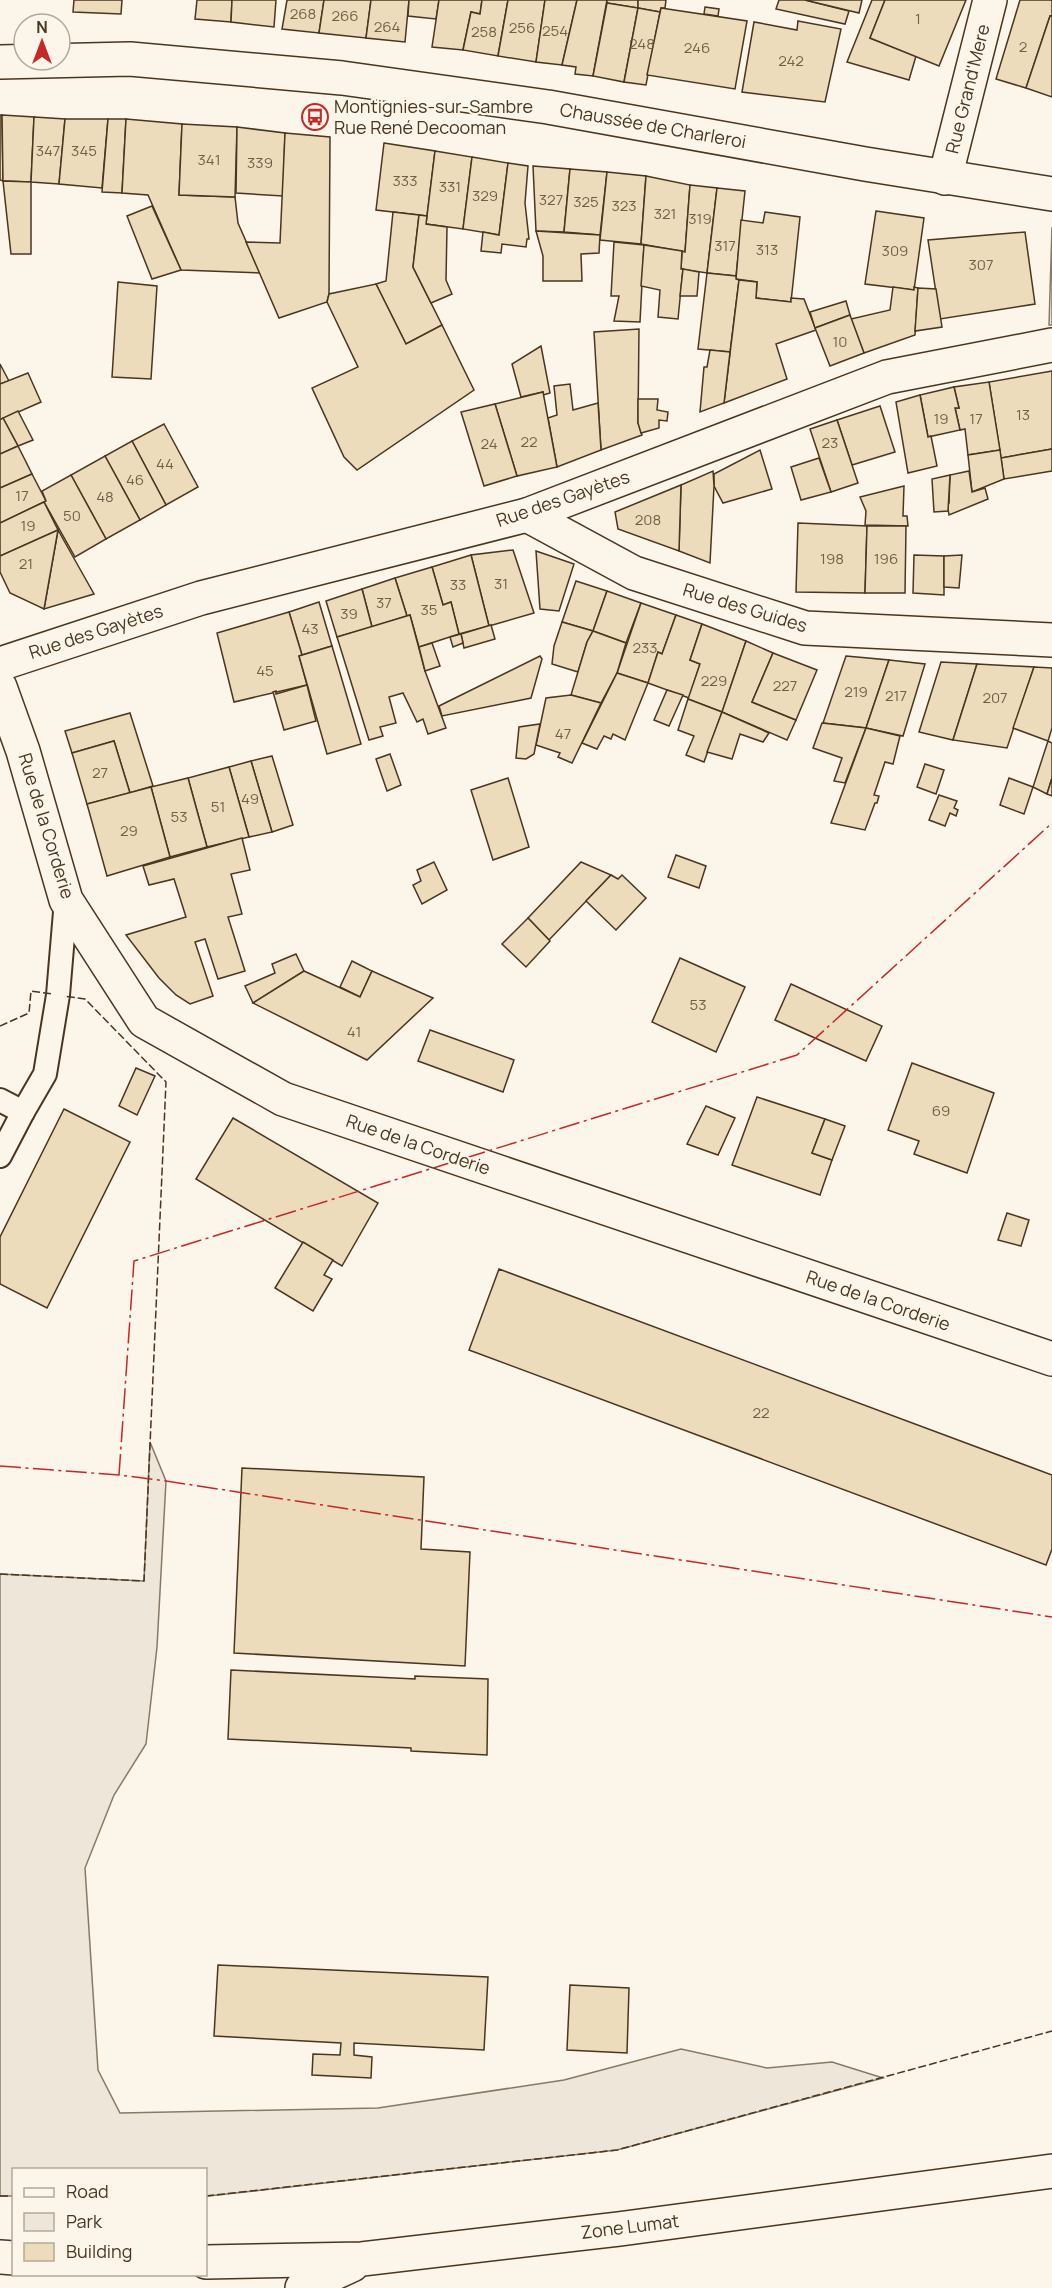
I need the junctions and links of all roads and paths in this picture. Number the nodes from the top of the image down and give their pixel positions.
1 (990, 0) edge
2 (0, 62) edge
3 (945, 178) junction
4 (1052, 194) edge
5 (1052, 345) edge
6 (527, 515) junction
7 (1052, 640) edge
8 (0, 664) edge
9 (0, 687) edge
10 (66, 900) junction
11 (0, 1100) edge
12 (23, 1112) junction
13 (0, 1156) edge
14 (1052, 1359) edge
15 (1052, 2171) edge
16 (362, 2259) junction
17 (207, 2262) edge
18 (302, 2288) edge

1 - 3 street, Rue Grand'Mere
2 - 3 street, Chaussée de Charleroi
3 - 4 street, Chaussée de Charleroi
5 - 6 street, Rue des Gayètes
6 - 7 street, Rue des Guides
6 - 8 street, Rue des Gayètes
9 - 10 street, Rue de la Corderie
10 - 12 lane
10 - 14 street, Rue de la Corderie
11 - 12 lane
12 - 13 lane
15 - 16 street, Zone Lumat
16 - 17 street, Zone Lumat
16 - 18 street

